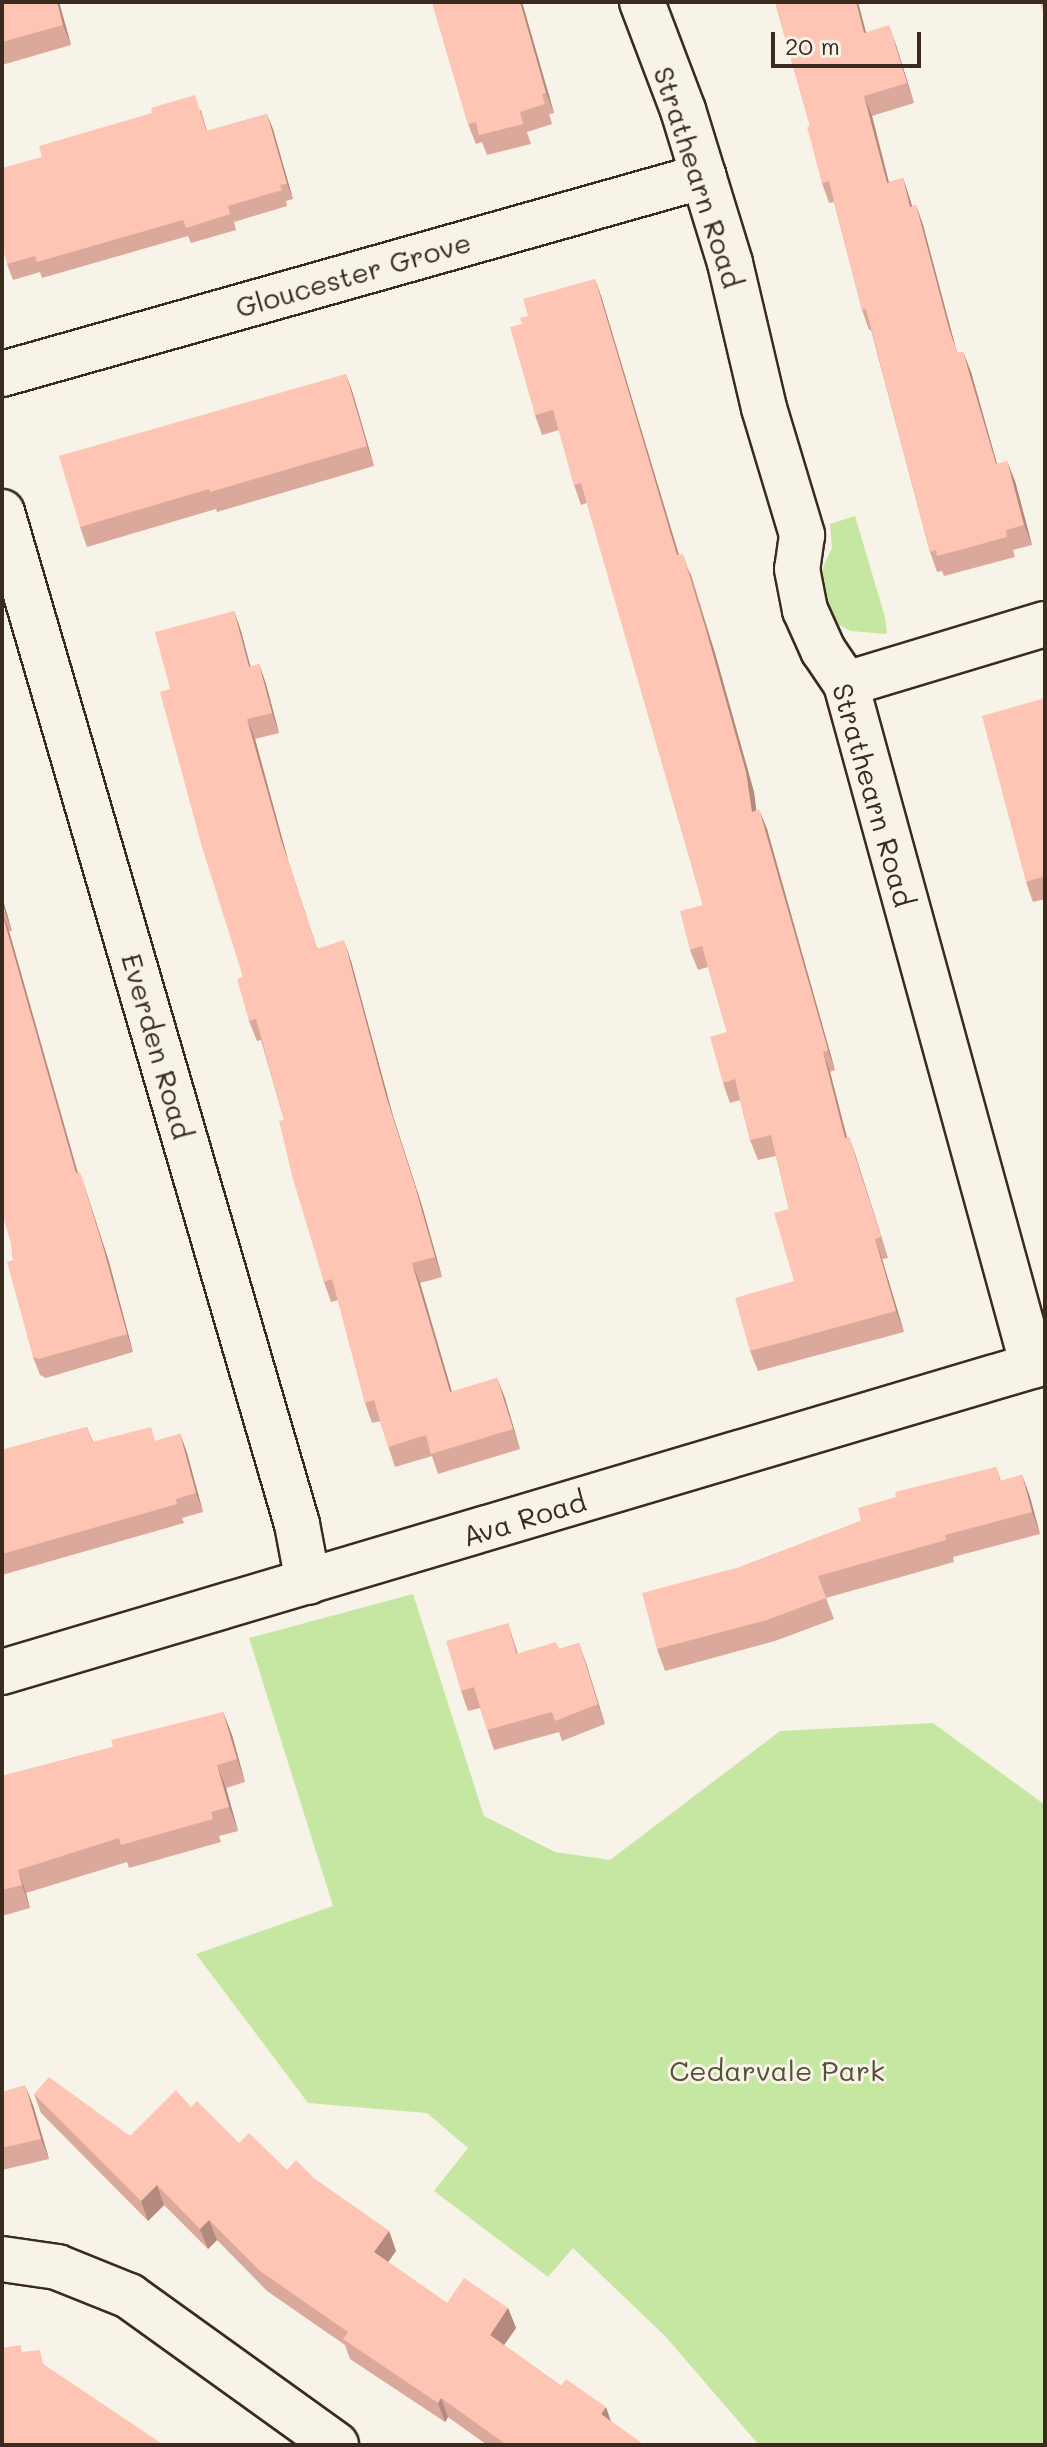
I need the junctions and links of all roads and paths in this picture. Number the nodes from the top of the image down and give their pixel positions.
1 (642, 2) edge
2 (704, 176) junction
3 (2, 374) edge
4 (2, 512) edge
5 (1045, 624) edge
6 (846, 684) junction
7 (1039, 1364) edge
8 (308, 1582) junction
9 (2, 1672) edge
10 (2, 2259) edge
11 (336, 2445) edge

1 - 2 street, Strathearn Road
2 - 3 street, Gloucester Grove
2 - 6 street, Strathearn Road
4 - 8 street, Everden Road
5 - 6 street
6 - 7 street, Strathearn Road
7 - 8 street, Ava Road
8 - 9 street, Ava Road
10 - 11 street

